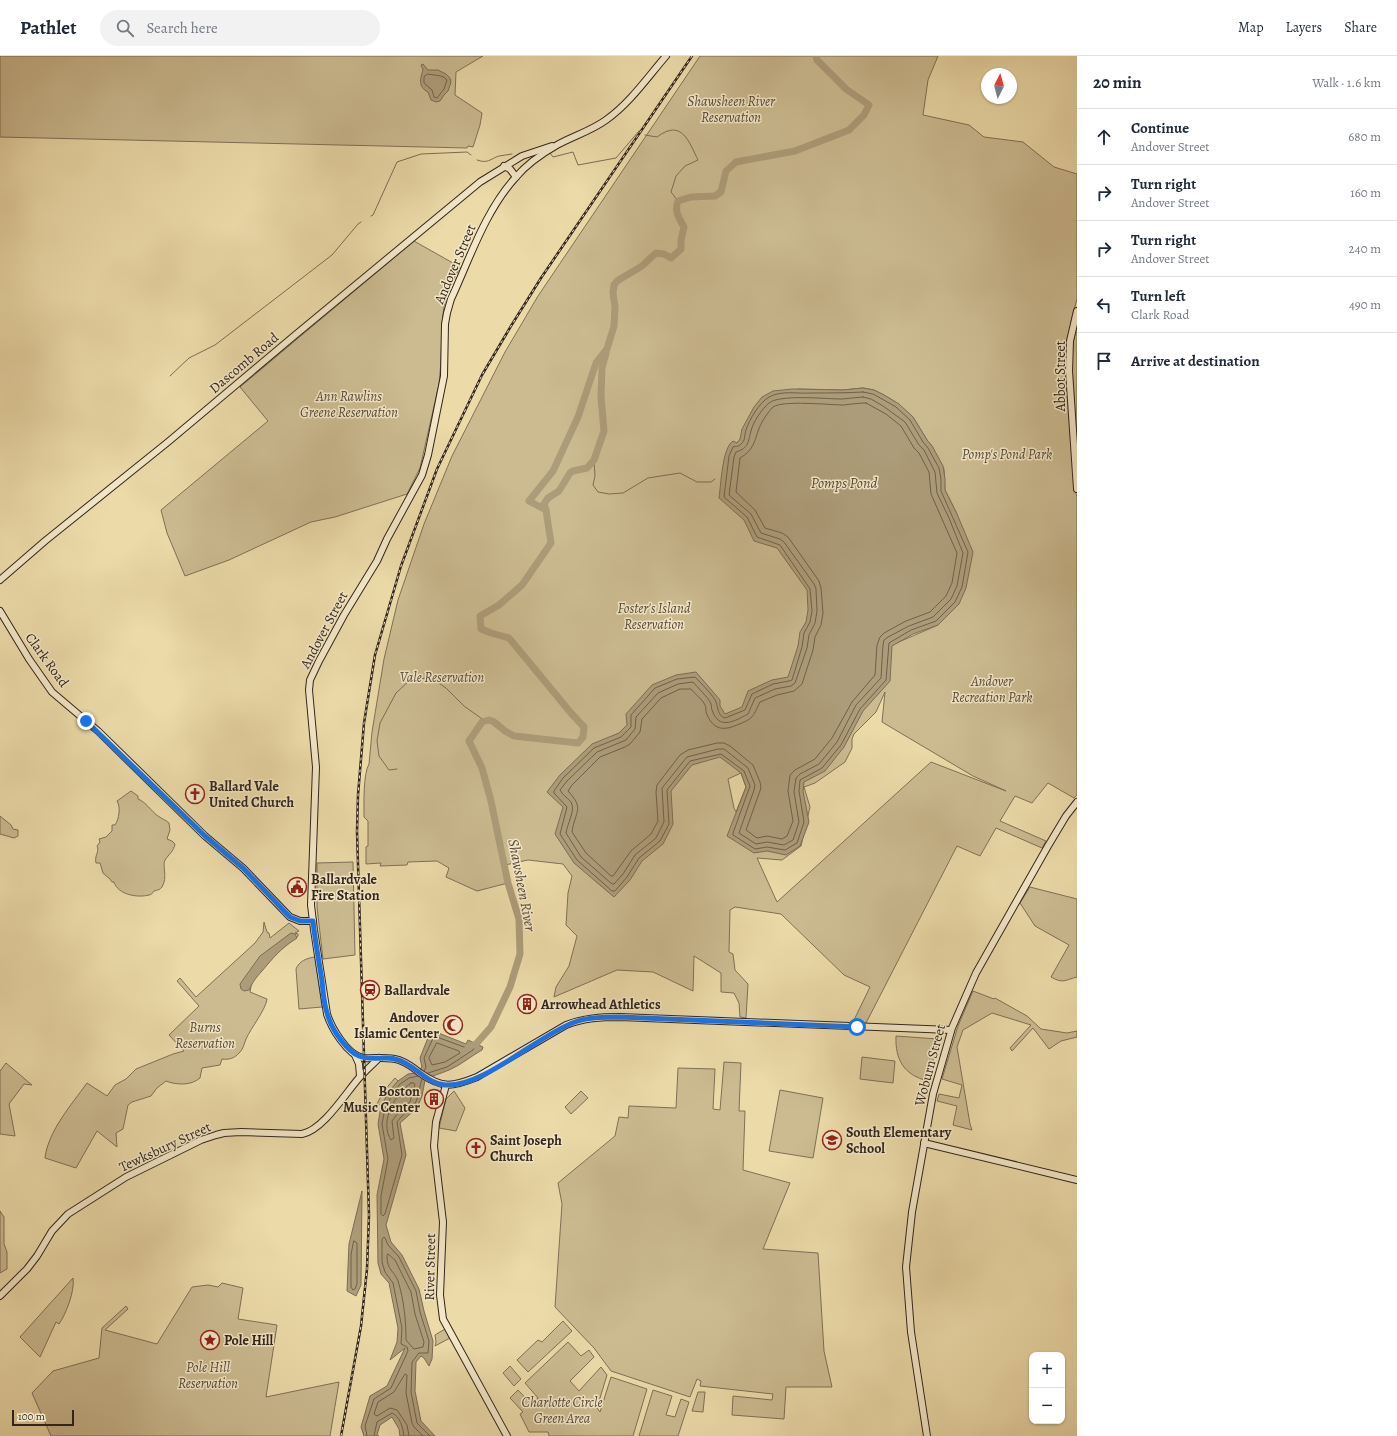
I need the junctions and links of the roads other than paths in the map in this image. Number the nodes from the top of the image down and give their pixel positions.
1 (666, 56) edge
2 (557, 145) junction
3 (508, 165) junction
4 (529, 165) junction
5 (517, 176) junction
6 (1077, 311) edge
7 (1077, 489) edge
8 (0, 580) edge
9 (0, 611) edge
10 (1077, 802) edge
11 (313, 921) junction
12 (951, 1030) junction
13 (356, 1055) junction
14 (379, 1058) junction
15 (360, 1076) junction
16 (446, 1085) junction
17 (924, 1142) junction
18 (1077, 1180) edge
19 (0, 1296) edge
20 (507, 1436) edge
21 (927, 1436) edge

1 - 2 main road, Andover Street
2 - 3 main road, Dascomb Road
2 - 4 main road, Andover Street
3 - 4 main road
3 - 5 main road
3 - 8 main road, Dascomb Road
4 - 5 main road, Andover Street
5 - 11 main road, Andover Street
6 - 7 main road, Abbot Street
9 - 11 main road, Clark Road
10 - 12 main road, Woburn Street
11 - 13 main road, Andover Street
12 - 16 main road
12 - 17 main road, Woburn Street
13 - 14 main road
13 - 15 main road
14 - 15 main road, Tewksbury Street
14 - 16 main road
15 - 19 main road, Tewksbury Street
16 - 20 main road, River Street
17 - 18 main road
17 - 21 main road, Woburn Street

